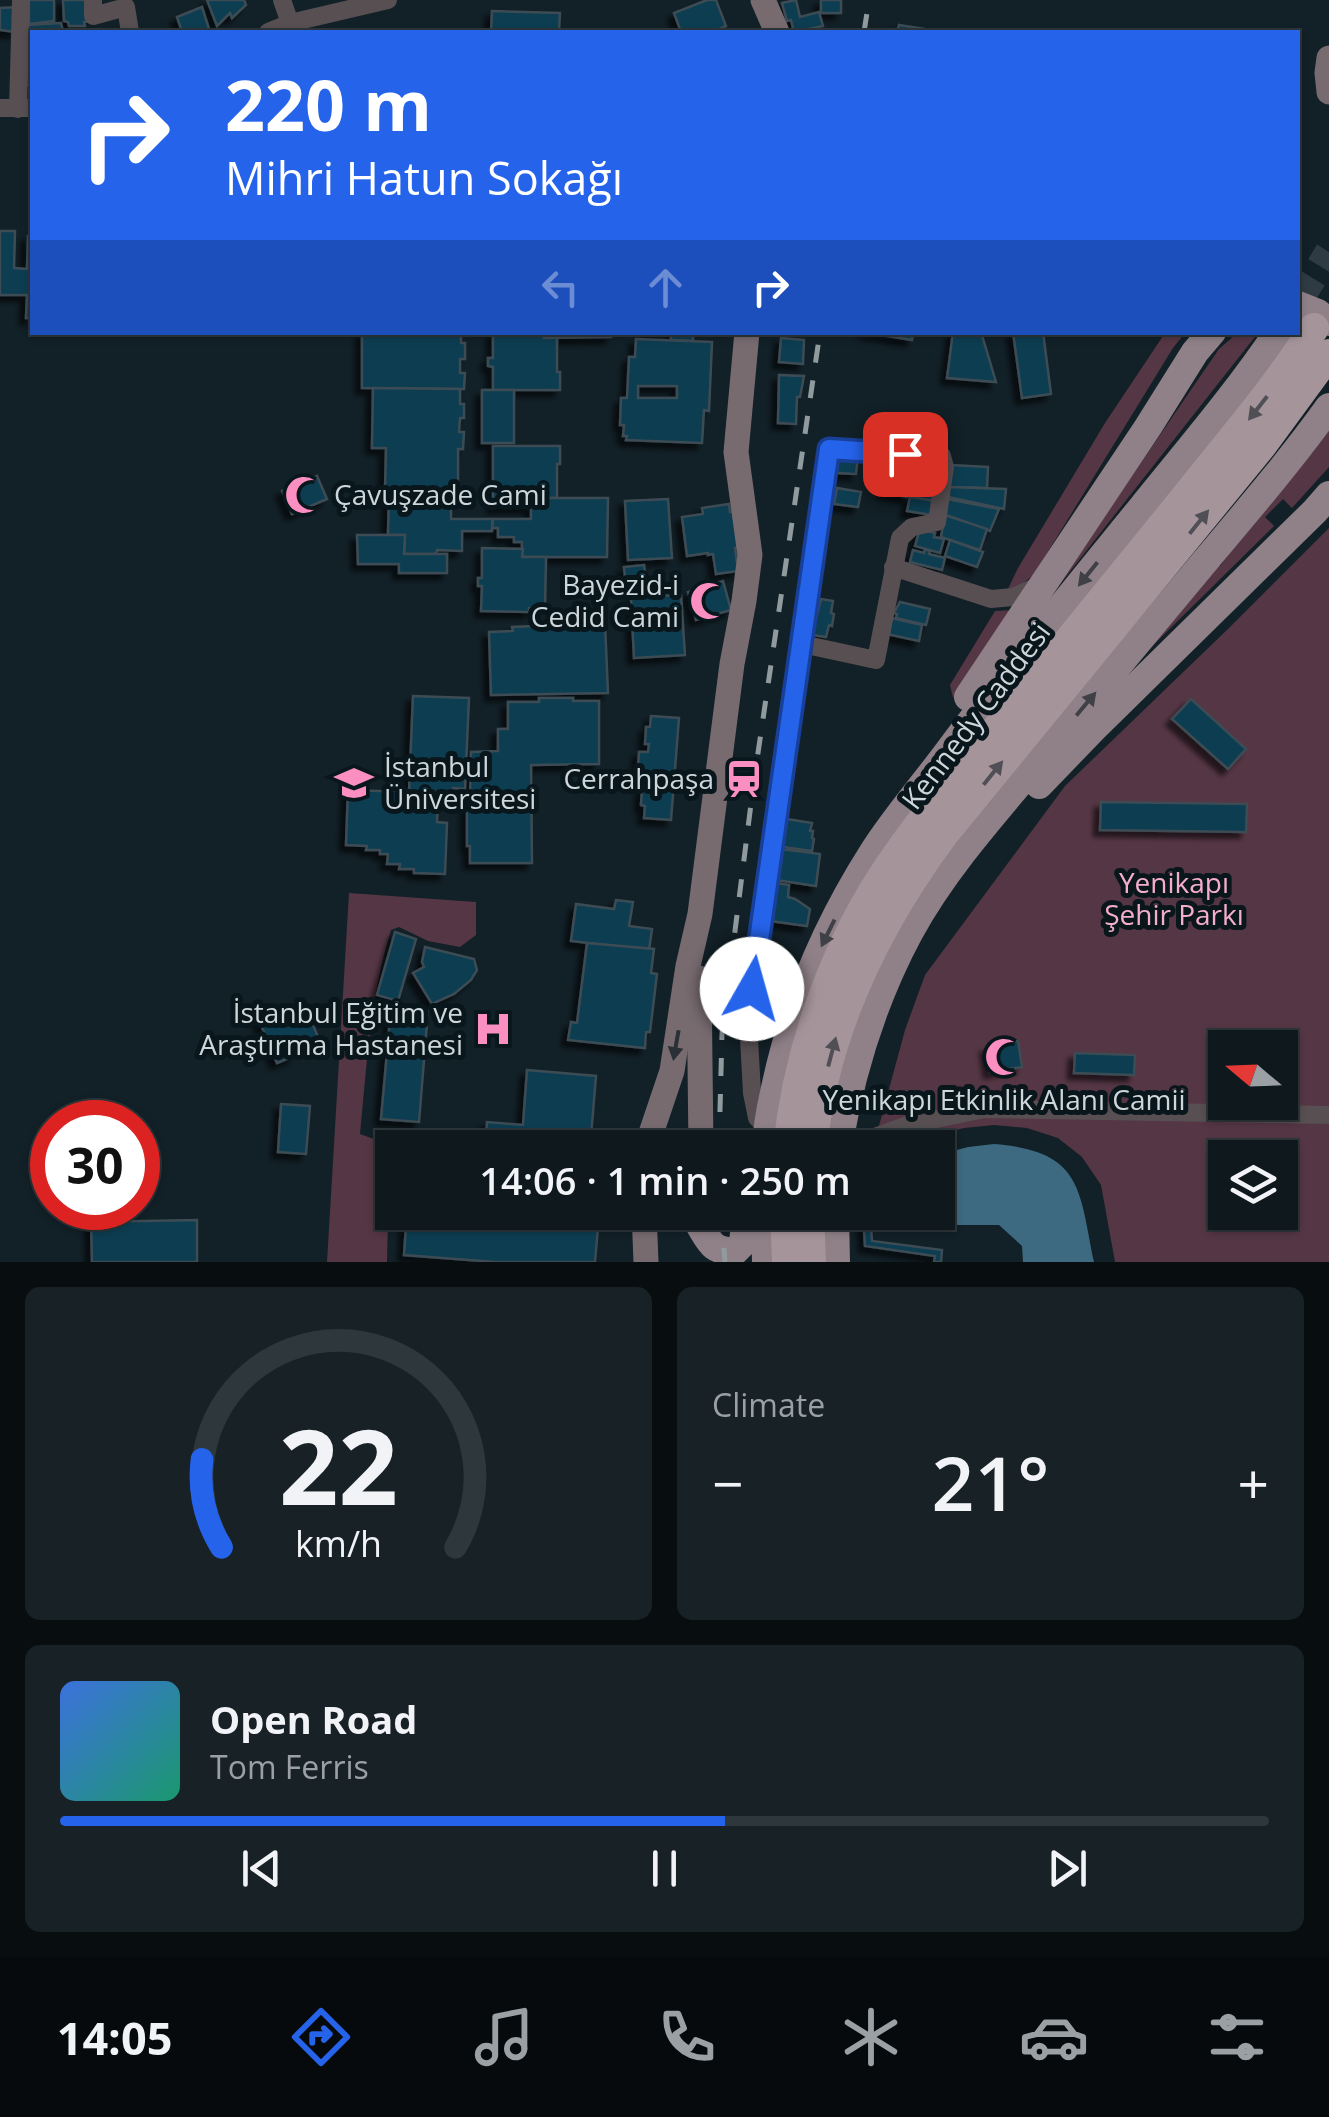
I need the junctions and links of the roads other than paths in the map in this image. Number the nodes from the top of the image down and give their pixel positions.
1 (21, 0) edge
2 (93, 0) edge
3 (282, 0) edge
4 (388, 0) edge
5 (764, 0) edge
6 (364, 3) edge
7 (290, 23) junction
8 (130, 30) edge
9 (273, 30) edge
10 (776, 30) edge
11 (1329, 58) edge
12 (1329, 92) edge
13 (17, 108) edge
14 (1317, 322) edge
15 (748, 335) edge
16 (1209, 335) edge
17 (1276, 335) edge
18 (1329, 407) edge
19 (1324, 502) edge
20 (893, 567) junction
21 (1042, 584) junction
22 (802, 644) junction
23 (876, 848) junction
24 (958, 860) junction
25 (700, 914) junction
26 (1329, 1115) edge
27 (652, 1130) edge
28 (701, 1130) edge
29 (763, 1130) edge
30 (771, 1130) edge
31 (776, 1130) edge
32 (815, 1130) edge
33 (844, 1130) edge
34 (896, 1130) edge
35 (701, 1230) edge
36 (705, 1230) edge
37 (745, 1230) edge
38 (765, 1230) edge
39 (786, 1230) edge
40 (810, 1230) edge
41 (835, 1230) edge
42 (702, 1262) edge
43 (766, 1262) edge
44 (788, 1262) edge
45 (811, 1262) edge
46 (836, 1262) edge

1 - 13 street
2 - 8 street
3 - 7 street
4 - 6 street
5 - 10 street
6 - 7 street
7 - 9 street
11 - 12 street
14 -> 31 highway
32 -> 14 highway
15 - 25 street
16 - 21 main road
17 -> 23 main road, Kennedy Caddesi
24 -> 18 main road
19 - 24 main road
20 - 21 street
20 - 22 street
20 - 22 street
21 - 23 main road
22 - 29 street
23 -> 30 main road, Kennedy Caddesi
24 - 33 main road
25 -> 27 street
25 - 28 street
26 - 34 street
35 - 42 street
36 - 37 main road
38 - 43 main road
39 - 44 highway
40 - 45 highway
41 - 46 main road

